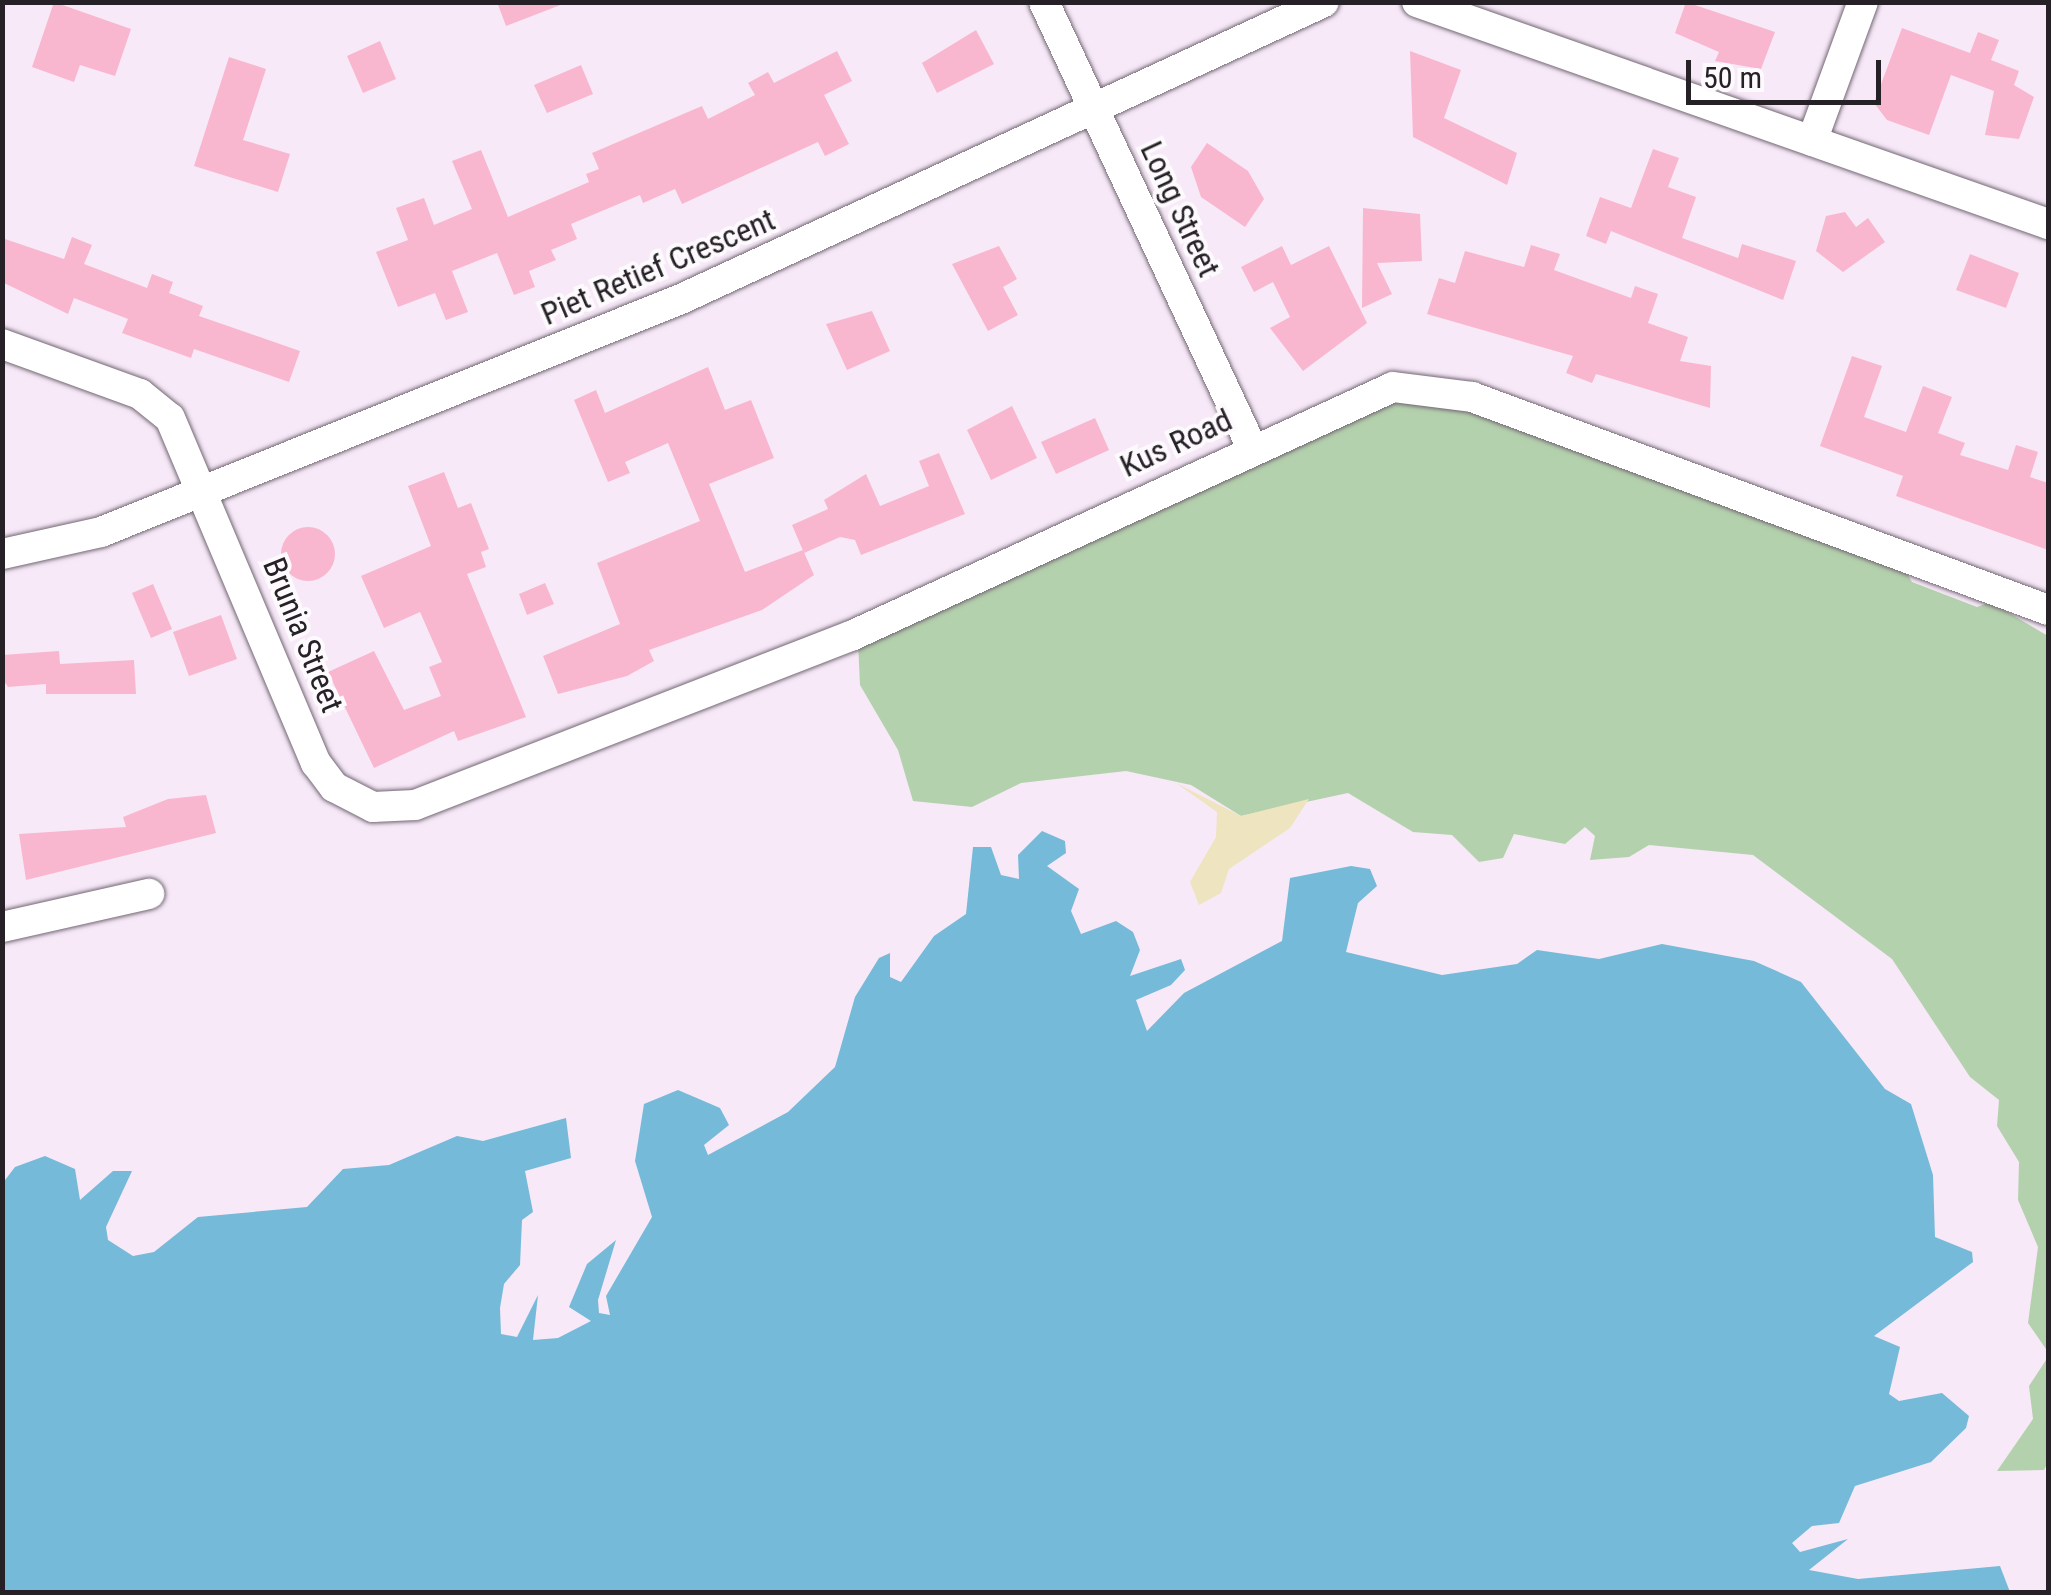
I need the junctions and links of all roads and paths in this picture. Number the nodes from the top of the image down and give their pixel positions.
1 (1044, 2) edge
2 (1324, 2) edge
3 (1417, 2) edge
4 (1862, 2) edge
5 (1095, 109) junction
6 (1812, 141) junction
7 (2048, 224) edge
8 (2, 344) edge
9 (1251, 446) junction
10 (207, 490) junction
11 (2, 554) edge
12 (2048, 610) edge
13 (346, 796) joint
14 (149, 894) dead end
15 (2, 927) edge

1 - 5 street, Long Street
2 - 5 street, Piet Retief Crescent
3 - 6 street
4 - 6 street
5 - 9 street, Long Street
5 - 10 street, Piet Retief Crescent
6 - 7 street
8 - 10 street, Brunia Street
9 - 12 street, Kus Road
9 - 13 street, Kus Road
10 - 11 street, Piet Retief Crescent
10 - 13 street, Brunia Street
14 - 15 street

